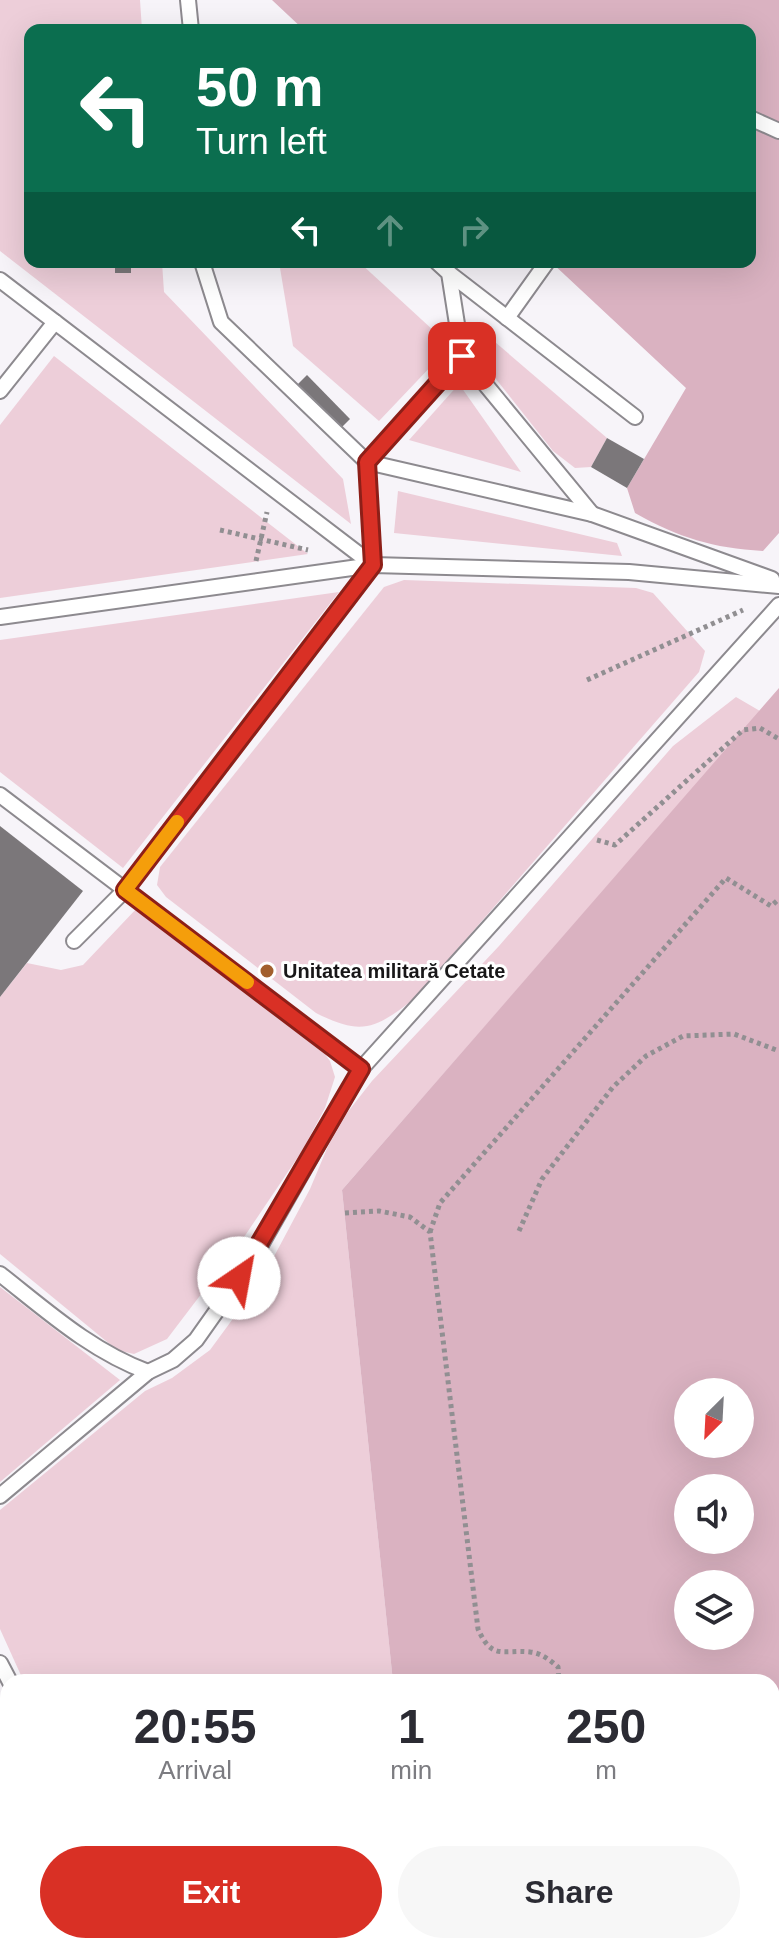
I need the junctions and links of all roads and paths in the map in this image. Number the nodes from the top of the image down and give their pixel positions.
1 (188, 0) edge
2 (192, 24) edge
3 (756, 121) edge
4 (779, 131) edge
5 (204, 268) edge
6 (444, 268) edge
7 (543, 268) edge
8 (449, 273) junction
9 (0, 280) edge
10 (507, 318) junction
11 (55, 322) junction
12 (462, 356) junction
13 (0, 391) edge
14 (635, 417) dead end
15 (367, 462) junction
16 (273, 489) junction
17 (592, 514) junction
18 (220, 530) dead end
19 (261, 539) junction
20 (317, 552) dead end
21 (373, 565) junction
22 (251, 581) junction
23 (779, 584) edge
24 (754, 605) dead end
25 (779, 605) edge
26 (0, 617) edge
27 (587, 680) dead end
28 (779, 739) edge
29 (0, 795) edge
30 (573, 833) junction
31 (125, 890) junction
32 (779, 899) edge
33 (74, 941) dead end
34 (779, 1051) edge
35 (361, 1069) junction
36 (345, 1213) dead end
37 (519, 1231) dead end
38 (430, 1232) junction
39 (0, 1274) edge
40 (148, 1372) junction
41 (0, 1496) edge
42 (558, 1674) edge

1 - 2 lane
3 - 4 lane
5 - 15 lane
6 - 8 lane
7 - 10 lane
8 - 10 lane
8 - 12 lane
9 - 11 lane
10 - 14 lane
11 - 13 lane
11 - 16 lane
12 - 15 lane
12 - 17 lane
15 - 17 lane
15 - 21 lane
16 - 19 path
16 - 21 lane
17 - 23 lane
18 - 19 path
19 - 20 path
19 - 22 path
21 - 22 lane
21 - 23 lane
21 - 31 lane
22 - 26 lane
24 - 27 path
25 - 30 lane
28 - 30 path
29 - 31 lane
30 - 35 lane
31 - 33 lane
31 - 35 lane
32 - 38 path
34 - 37 path
35 - 40 lane
36 - 38 path
38 - 42 path
39 - 40 lane
40 - 41 lane

